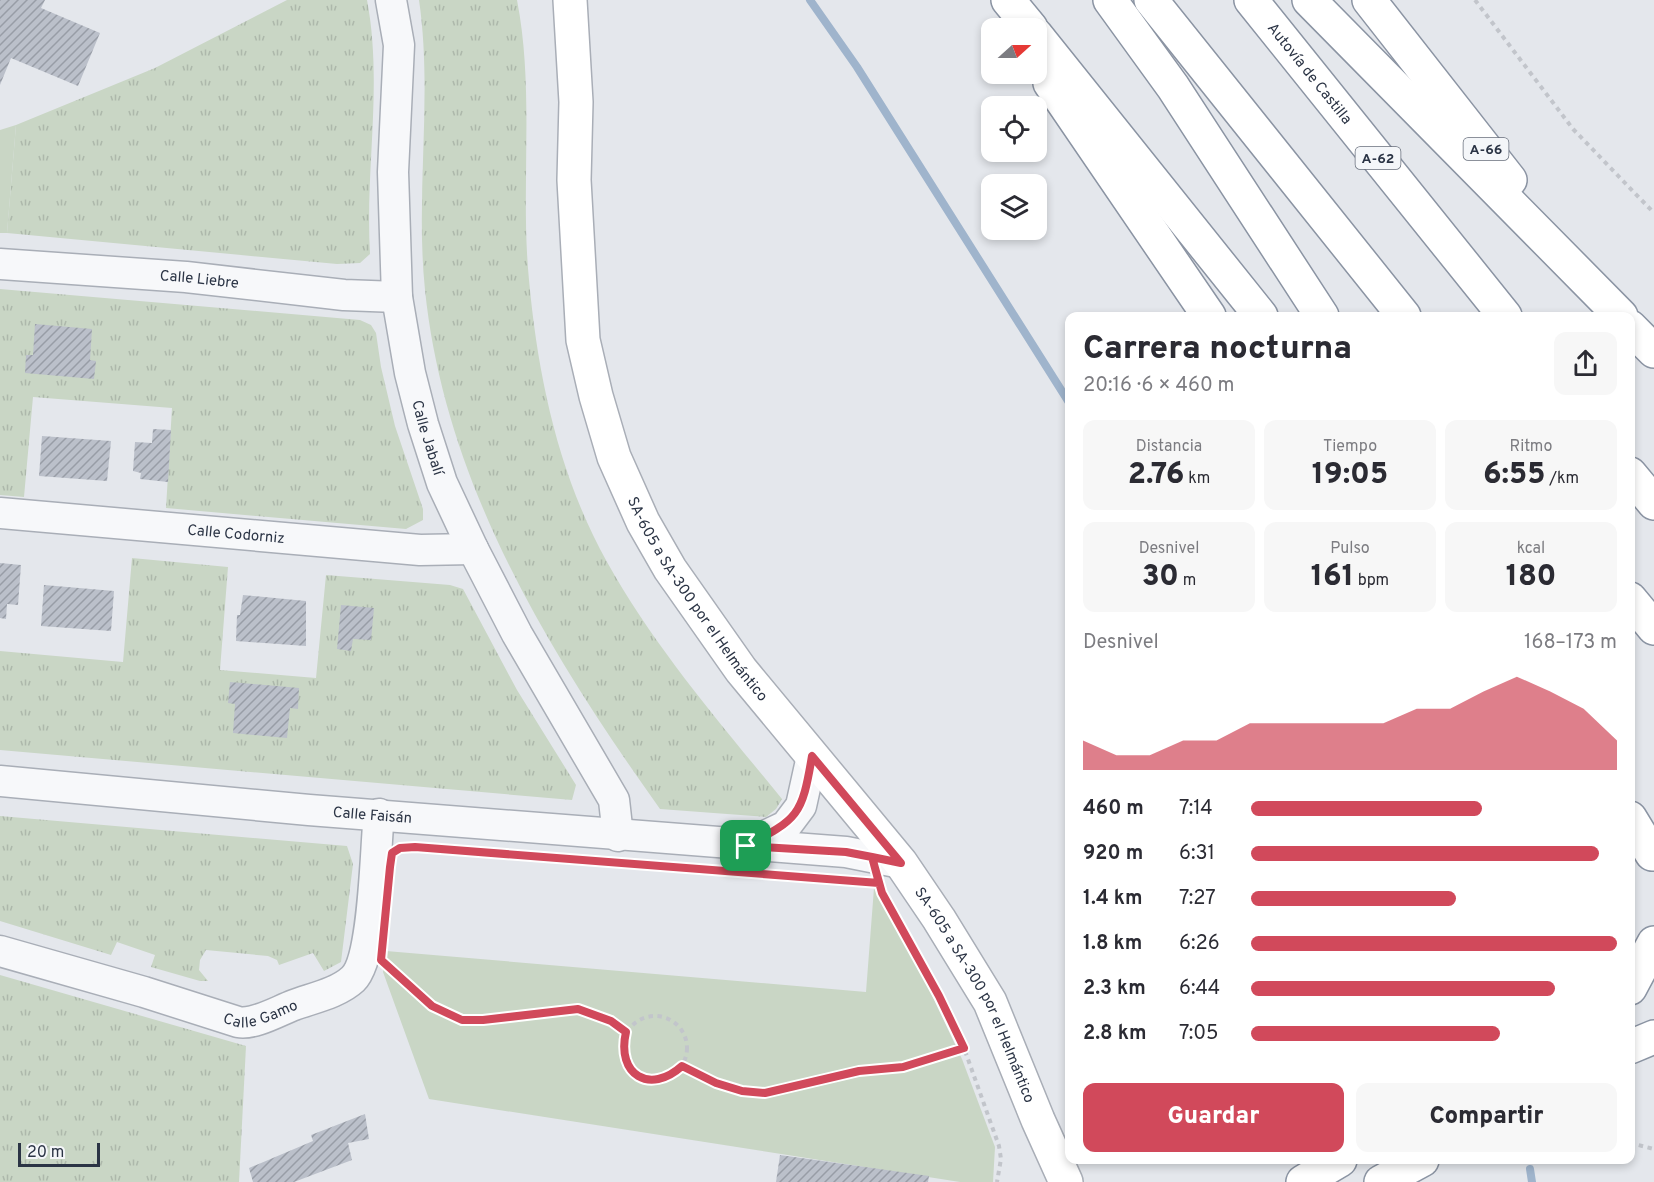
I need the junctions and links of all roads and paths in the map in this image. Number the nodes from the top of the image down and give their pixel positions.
1 (391, 0) edge
2 (570, 0) edge
3 (999, 0) edge
4 (1008, 0) edge
5 (1110, 0) edge
6 (1151, 0) edge
7 (1251, 0) edge
8 (1309, 0) edge
9 (1369, 0) edge
10 (1475, 0) edge
11 (1010, 18) edge
12 (1023, 18) edge
13 (1047, 49) edge
14 (1047, 78) edge
15 (1654, 213) edge
16 (0, 264) edge
17 (397, 297) junction
18 (1611, 307) edge
19 (1206, 312) edge
20 (1258, 312) edge
21 (1319, 312) edge
22 (1401, 312) edge
23 (1501, 312) edge
24 (1635, 332) edge
25 (1654, 351) edge
26 (1635, 480) edge
27 (1654, 503) edge
28 (0, 513) edge
29 (473, 549) junction
30 (812, 756) junction
31 (0, 781) edge
32 (378, 814) junction
33 (1635, 825) edge
34 (618, 836) junction
35 (746, 846) junction
36 (1653, 852) edge
37 (887, 860) junction
38 (1654, 943) edge
39 (0, 951) edge
40 (390, 967) dead end
41 (1635, 979) edge
42 (626, 1032) junction
43 (1654, 1037) edge
44 (1635, 1045) edge
45 (964, 1048) junction
46 (682, 1066) junction
47 (1038, 1120) junction
48 (1635, 1144) edge
49 (1654, 1149) edge
50 (1333, 1164) edge
51 (1415, 1164) edge
52 (997, 1182) edge
53 (1047, 1182) edge
54 (1066, 1182) edge
55 (1303, 1182) edge
56 (1382, 1182) edge

1 - 17 street, Calle Jabalí
2 - 30 main road, SA-605 a SA-300 por el Helmántico
3 - 11 main road
4 - 12 main road
5 - 21 main road
6 - 22 main road
7 - 23 main road, Autovía de Castilla / A-62
8 - 18 main road
9 - 18 main road, A-66
10 - 15 path
13 - 20 main road
14 - 19 main road
16 - 17 street, Calle Liebre
17 - 29 street, Calle Jabalí
24 - 25 main road
26 - 27 main road
28 - 29 street, Calle Codorniz
29 - 34 street, Calle Jabalí
30 - 35 street
30 - 37 main road, SA-605 a SA-300 por el Helmántico
31 - 32 street, Calle Faisán
32 - 34 street, Calle Faisán
32 - 39 street, Calle Gamo
33 - 36 main road
34 - 35 street, Calle Faisán
35 - 37 street, Calle Faisán
37 - 45 path
37 - 47 main road, SA-605 a SA-300 por el Helmántico
38 - 41 main road
40 - 42 path
42 - 46 path
42 - 46 path
43 - 44 main road
45 - 46 path
45 - 52 path
47 - 53 main road, SA-605 a SA-300 por el Helmántico
47 - 54 main road, SA-605 a SA-300 por el Helmántico
48 - 49 path
50 - 55 main road
51 - 56 main road

